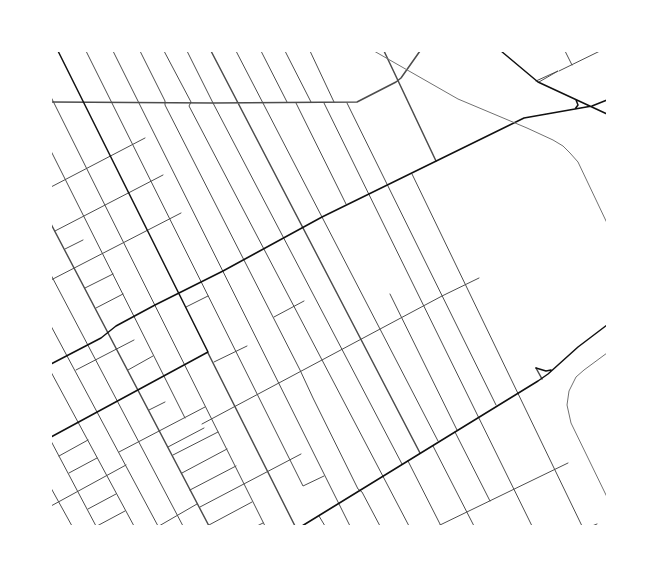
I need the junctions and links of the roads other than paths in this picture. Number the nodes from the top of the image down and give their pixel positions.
1 (58, 51) edge
2 (86, 51) edge
3 (113, 51) edge
4 (140, 51) edge
5 (164, 51) edge
6 (187, 51) edge
7 (210, 51) edge
8 (236, 51) edge
9 (261, 51) edge
10 (285, 51) edge
11 (310, 51) edge
12 (384, 51) edge
13 (420, 51) edge
14 (501, 51) edge
15 (565, 51) edge
16 (600, 51) edge
17 (572, 65) junction
18 (398, 81) junction
19 (537, 81) junction
20 (51, 97) edge
21 (574, 98) junction
22 (607, 100) edge
23 (51, 102) edge
24 (54, 102) junction
25 (83, 102) junction
26 (112, 102) junction
27 (312, 102) junction
28 (324, 102) junction
29 (335, 102) junction
30 (347, 102) junction
31 (139, 103) junction
32 (165, 103) junction
33 (190, 103) junction
34 (238, 103) junction
35 (263, 103) junction
36 (287, 103) junction
37 (295, 103) junction
38 (213, 104) junction
39 (592, 106) junction
40 (574, 109) junction
41 (607, 114) edge
42 (145, 138) dead end
43 (133, 144) junction
44 (51, 151) edge
45 (110, 156) junction
46 (436, 161) junction
47 (87, 168) junction
48 (412, 173) junction
49 (163, 175) dead end
50 (65, 179) junction
51 (151, 181) junction
52 (388, 185) junction
53 (51, 187) edge
54 (128, 193) junction
55 (369, 194) junction
56 (105, 205) junction
57 (346, 205) junction
58 (182, 212) dead end
59 (84, 216) junction
60 (170, 218) junction
61 (322, 218) junction
62 (51, 224) edge
63 (303, 228) junction
64 (147, 230) junction
65 (55, 231) junction
66 (283, 238) junction
67 (83, 240) dead end
68 (124, 242) junction
69 (264, 248) junction
70 (64, 249) junction
71 (102, 253) junction
72 (244, 260) junction
73 (74, 268) junction
74 (223, 271) junction
75 (112, 274) junction
76 (51, 275) edge
77 (479, 278) dead end
78 (52, 279) edge
79 (201, 282) junction
80 (465, 284) junction
81 (85, 288) junction
82 (178, 293) junction
83 (123, 294) junction
84 (390, 294) dead end
85 (208, 296) junction
86 (442, 296) junction
87 (304, 301) dead end
88 (155, 305) junction
89 (294, 306) junction
90 (424, 306) junction
91 (186, 307) junction
92 (95, 309) junction
93 (134, 316) junction
94 (273, 318) junction
95 (402, 318) junction
96 (607, 325) edge
97 (51, 326) edge
98 (380, 329) junction
99 (108, 333) junction
100 (361, 339) junction
101 (134, 340) dead end
102 (88, 345) junction
103 (248, 346) dead end
104 (117, 349) junction
105 (342, 349) junction
106 (236, 351) junction
107 (208, 352) junction
108 (67, 356) junction
109 (154, 356) junction
110 (322, 359) junction
111 (96, 360) junction
112 (213, 362) junction
113 (51, 364) edge
114 (185, 365) junction
115 (536, 368) joint
116 (553, 369) junction
117 (127, 370) junction
118 (75, 371) junction
119 (51, 372) edge
120 (300, 372) junction
121 (164, 376) junction
122 (542, 379) junction
123 (279, 384) junction
124 (138, 390) junction
125 (518, 393) junction
126 (258, 395) junction
127 (117, 401) junction
128 (166, 402) dead end
129 (235, 406) junction
130 (496, 406) junction
131 (206, 407) junction
132 (149, 411) junction
133 (97, 412) junction
134 (479, 417) junction
135 (185, 418) junction
136 (212, 419) junction
137 (78, 422) junction
138 (202, 424) dead end
139 (204, 428) dead end
140 (159, 431) junction
141 (456, 431) junction
142 (218, 432) junction
143 (51, 437) edge
144 (88, 440) junction
145 (51, 441) edge
146 (138, 442) junction
147 (438, 442) junction
148 (433, 445) junction
149 (168, 447) junction
150 (227, 449) junction
151 (119, 452) junction
152 (420, 453) junction
153 (301, 454) dead end
154 (59, 456) junction
155 (172, 456) junction
156 (97, 458) junction
157 (290, 459) junction
158 (408, 461) junction
159 (568, 463) dead end
160 (402, 464) junction
161 (126, 465) junction
162 (236, 466) junction
163 (555, 470) junction
164 (268, 471) junction
165 (181, 473) junction
166 (68, 474) junction
167 (324, 475) junction
168 (107, 476) junction
169 (383, 476) junction
170 (244, 484) junction
171 (51, 488) edge
172 (514, 489) junction
173 (190, 490) junction
174 (360, 490) junction
175 (78, 491) junction
176 (116, 494) junction
177 (490, 501) junction
178 (59, 502) junction
179 (253, 502) junction
180 (197, 504) junction
181 (338, 504) junction
182 (51, 506) edge
183 (199, 507) junction
184 (87, 509) junction
185 (125, 511) junction
186 (467, 512) junction
187 (177, 515) junction
188 (319, 516) junction
189 (264, 522) junction
190 (597, 524) dead end
191 (209, 525) edge
192 (441, 525) edge
193 (72, 526) edge
194 (97, 526) edge
195 (134, 526) edge
196 (159, 526) edge
197 (183, 526) edge
198 (257, 526) edge
199 (265, 526) edge
200 (295, 526) edge
201 (302, 526) edge
202 (324, 526) edge
203 (350, 526) edge
204 (380, 526) edge
205 (410, 526) edge
206 (438, 526) edge
207 (474, 526) edge
208 (532, 526) edge
209 (582, 526) edge
210 (592, 526) edge

1 - 25 main road
2 - 26 street
3 - 31 street
4 - 32 street
5 - 33 street
6 - 38 street
7 - 34 street
8 - 35 street
9 - 36 street
10 - 27 street
11 - 29 street
12 - 18 street
13 - 18 street
14 - 19 main road
15 - 17 street
16 - 17 street
17 - 19 street
18 - 30 street
18 - 46 street
19 - 21 main road
20 - 24 street
21 - 39 main road
21 - 40 main road
22 - 39 main road
23 - 24 street
24 - 25 street
24 - 47 street
25 - 26 street
25 - 45 main road
26 - 31 street
26 - 43 street
27 - 28 street
27 - 37 street
28 - 29 street
28 - 55 street
29 - 30 street
30 - 52 street
31 - 32 street
31 - 74 street
32 - 33 street
32 - 72 street
33 - 38 street
33 - 69 street
34 - 35 street
34 - 38 street
34 - 63 street
35 - 36 street
35 - 61 street
36 - 37 street
37 - 57 street
38 - 66 street
39 - 40 main road
39 - 41 main road
40 - 46 main road
42 - 43 street
43 - 45 street
43 - 51 street
44 - 50 street
45 - 47 street
45 - 54 main road
46 - 48 main road
47 - 50 street
47 - 56 street
48 - 52 main road
48 - 80 street
49 - 51 street
50 - 53 street
50 - 59 street
51 - 54 street
51 - 60 street
52 - 55 main road
52 - 86 street
54 - 56 street
54 - 64 main road
55 - 57 main road
55 - 90 street
56 - 59 street
56 - 68 street
57 - 61 main road
58 - 60 street
59 - 65 street
59 - 71 street
60 - 64 street
60 - 79 street
61 - 63 main road
61 - 98 street
62 - 65 street
63 - 66 main road
63 - 100 street
64 - 68 street
64 - 82 main road
65 - 70 street
66 - 69 main road
66 - 105 street
67 - 70 street
68 - 71 street
68 - 88 street
69 - 72 main road
69 - 89 street
70 - 73 street
71 - 73 street
71 - 75 street
72 - 74 main road
72 - 94 street
73 - 78 street
73 - 81 street
74 - 79 main road
74 - 123 street
75 - 81 street
75 - 83 street
76 - 78 street
77 - 80 street
78 - 102 street
79 - 82 main road
79 - 85 street
80 - 86 street
80 - 125 street
81 - 92 street
82 - 88 main road
82 - 91 main road
83 - 92 street
83 - 93 street
84 - 95 street
85 - 91 street
85 - 106 street
86 - 90 street
86 - 130 street
87 - 89 street
88 - 93 main road
88 - 114 street
89 - 94 street
89 - 110 street
90 - 95 street
90 - 134 street
91 - 107 main road
92 - 99 street
93 - 99 main road
93 - 109 street
94 - 120 street
95 - 98 street
95 - 141 street
96 - 116 main road
97 - 108 street
98 - 100 street
98 - 147 street
99 - 102 main road
99 - 104 street
100 - 105 street
100 - 152 street
101 - 104 street
102 - 108 main road
102 - 111 street
103 - 106 street
104 - 111 street
104 - 117 street
105 - 110 street
105 - 160 street
106 - 112 street
106 - 126 street
107 - 112 street
107 - 114 main road
108 - 113 main road
108 - 118 street
109 - 117 street
109 - 121 street
110 - 120 street
110 - 169 street
111 - 118 street
111 - 127 street
112 - 129 street
114 - 121 main road
114 - 131 street
115 - 116 main road
115 - 122 street
116 - 122 main road
117 - 124 street
118 - 133 street
119 - 137 street
120 - 123 street
120 - 174 street
121 - 124 main road
121 - 135 street
122 - 125 main road
123 - 126 street
123 - 167 street
124 - 127 main road
124 - 132 street
125 - 130 main road
125 - 163 street
126 - 129 street
126 - 157 street
127 - 133 main road
127 - 146 street
128 - 132 street
129 - 136 street
129 - 164 street
130 - 134 main road
131 - 135 street
131 - 136 street
132 - 140 street
133 - 137 main road
133 - 151 street
134 - 141 main road
134 - 172 street
135 - 140 street
136 - 138 street
136 - 142 street
137 - 143 main road
137 - 144 street
139 - 149 street
140 - 146 street
140 - 149 street
141 - 147 main road
141 - 177 street
142 - 150 street
142 - 155 street
144 - 154 street
144 - 156 street
145 - 154 street
146 - 151 street
146 - 187 street
147 - 148 main road
148 - 152 main road
148 - 186 street
149 - 155 street
150 - 162 street
150 - 165 street
151 - 161 street
152 - 158 main road
153 - 157 street
154 - 166 street
155 - 165 street
156 - 166 street
156 - 168 street
157 - 164 street
157 - 167 street
158 - 160 main road
158 - 192 street
159 - 163 street
160 - 169 main road
161 - 168 street
161 - 196 street
162 - 170 street
162 - 173 street
163 - 172 street
163 - 209 street
164 - 170 street
164 - 200 street
165 - 173 street
166 - 175 street
167 - 181 street
168 - 175 street
168 - 176 street
169 - 174 main road
169 - 205 street
170 - 179 street
170 - 183 street
171 - 178 street
172 - 177 street
172 - 208 street
173 - 180 street
174 - 181 main road
174 - 204 street
175 - 178 street
175 - 184 street
176 - 184 street
176 - 185 street
177 - 186 street
178 - 182 street
178 - 193 street
179 - 189 street
179 - 191 street
180 - 183 street
180 - 187 street
181 - 188 main road
181 - 203 street
183 - 191 street
184 - 194 street
185 - 194 street
185 - 195 street
186 - 192 street
186 - 207 street
187 - 196 street
187 - 197 street
188 - 201 main road
188 - 202 street
189 - 198 street
189 - 199 street
190 - 210 street
192 - 206 street

